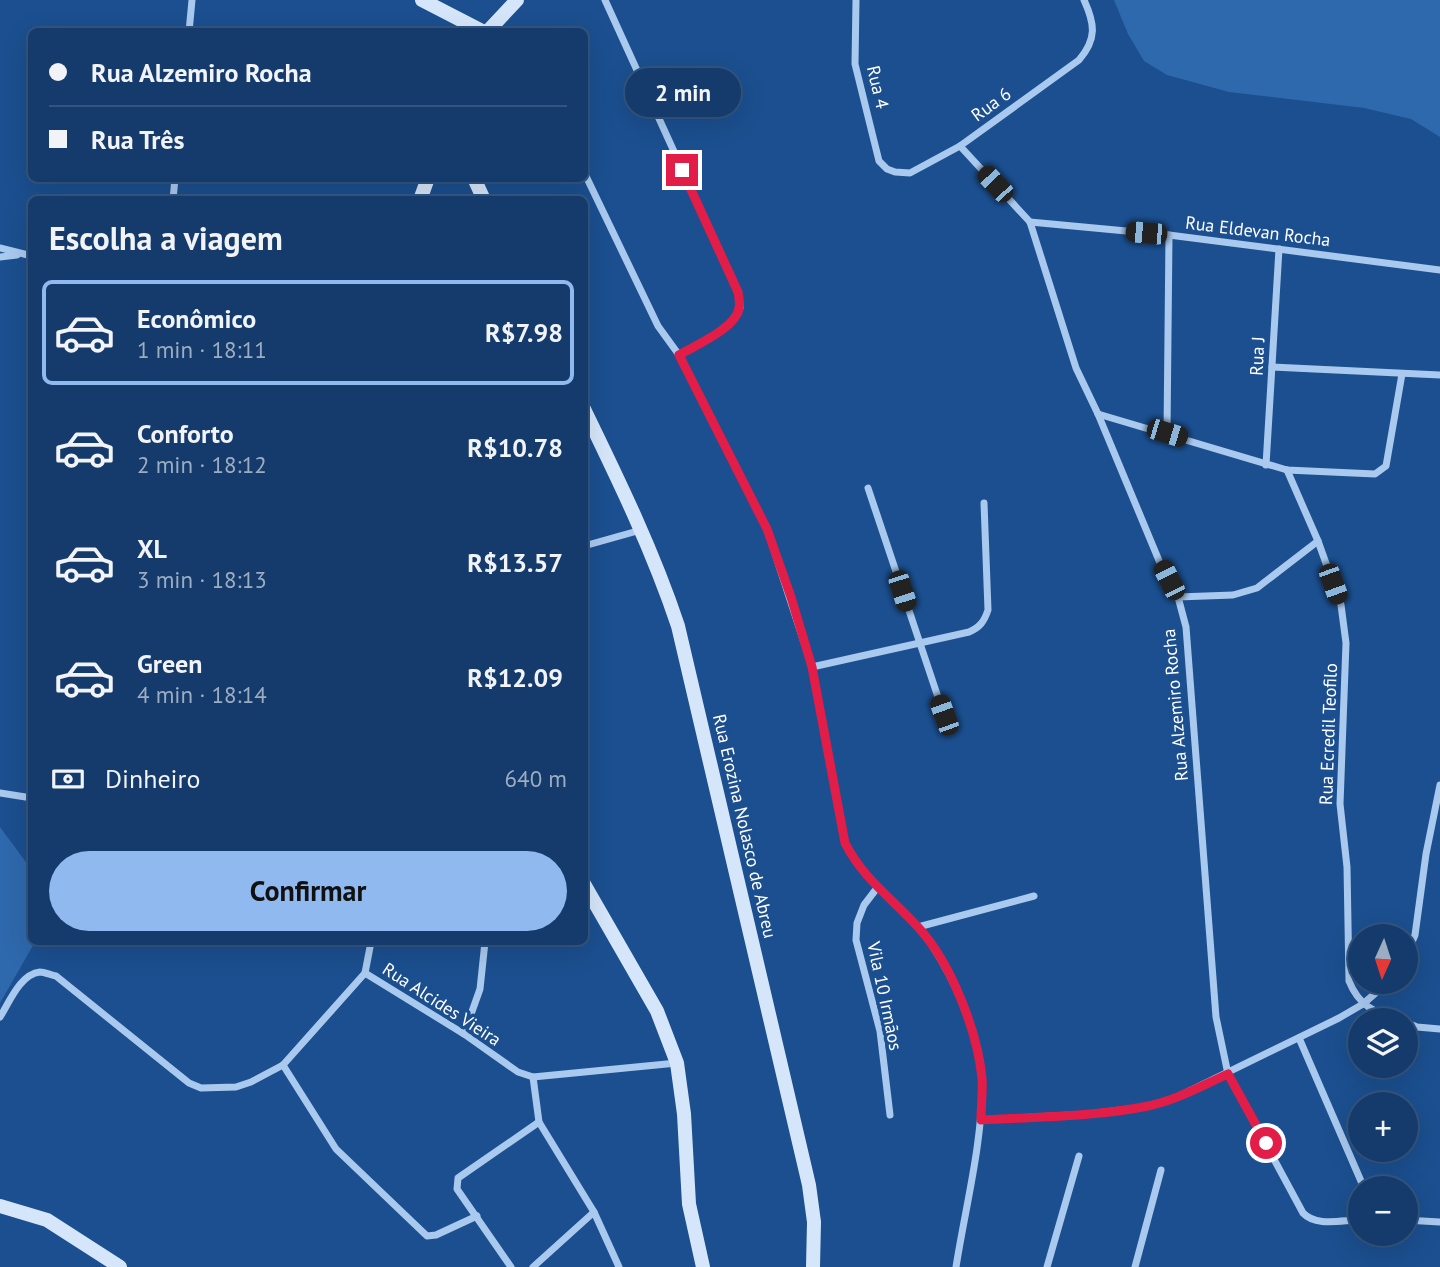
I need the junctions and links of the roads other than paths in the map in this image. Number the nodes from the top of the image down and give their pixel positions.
1 (192, 0) edge
2 (422, 0) edge
3 (606, 0) edge
4 (856, 0) edge
5 (1084, 0) edge
6 (511, 5) edge
7 (189, 28) edge
8 (477, 28) edge
9 (489, 28) edge
10 (960, 146) junction
11 (895, 172) joint
12 (588, 180) edge
13 (1030, 222) junction
14 (1169, 235) junction
15 (0, 248) edge
16 (1279, 249) junction
17 (28, 255) edge
18 (0, 257) edge
19 (1440, 270) edge
20 (679, 355) junction
21 (1272, 367) junction
22 (1402, 374) junction
23 (1440, 375) edge
24 (1098, 414) junction
25 (588, 418) edge
26 (1167, 433) junction
27 (1266, 465) junction
28 (1287, 470) junction
29 (868, 488) dead end
30 (984, 503) dead end
31 (642, 530) junction
32 (1318, 541) junction
33 (588, 544) edge
34 (1178, 597) junction
35 (919, 643) junction
36 (812, 667) junction
37 (944, 715) dead end
38 (1440, 785) edge
39 (0, 793) edge
40 (28, 797) edge
41 (877, 888) junction
42 (588, 891) edge
43 (1034, 896) dead end
44 (1416, 924) edge
45 (918, 927) junction
46 (370, 945) edge
47 (485, 945) edge
48 (365, 973) junction
49 (1374, 994) edge
50 (1363, 1004) junction
51 (1372, 1008) edge
52 (0, 1017) edge
53 (1418, 1027) edge
54 (1440, 1029) edge
55 (464, 1034) junction
56 (1299, 1038) junction
57 (677, 1063) junction
58 (283, 1065) junction
59 (1228, 1074) junction
60 (533, 1077) junction
61 (890, 1115) dead end
62 (981, 1120) junction
63 (539, 1122) junction
64 (1079, 1156) dead end
65 (1161, 1170) dead end
66 (1359, 1176) edge
67 (0, 1206) edge
68 (594, 1212) junction
69 (477, 1216) junction
70 (1348, 1220) edge
71 (1418, 1221) edge
72 (1440, 1222) edge
73 (120, 1267) edge
74 (511, 1267) edge
75 (533, 1267) edge
76 (619, 1267) edge
77 (703, 1267) edge
78 (813, 1267) edge
79 (956, 1267) edge
80 (1047, 1267) edge
81 (1135, 1267) edge

1 - 7 street
2 - 8 street
3 - 20 street
4 - 11 street, Rua 4
5 - 10 street, Rua 6
6 - 9 street
10 - 11 street, Rua 6
10 - 13 street, Rua Alzemiro Rocha
12 - 20 street
13 - 14 street, Rua Eldevan Rocha
13 - 24 street, Rua Alzemiro Rocha
14 - 16 street, Rua Eldevan Rocha
14 - 26 street
15 - 17 street
16 - 19 street, Rua Eldevan Rocha
16 - 21 street, Rua J
17 - 18 street
20 - 36 street
21 - 22 street
21 - 27 street, Rua J
22 - 23 street
22 - 28 street
24 - 26 street
24 - 34 street, Rua Alzemiro Rocha
25 - 31 street, Rua Erozina Nolasco de Abreu
26 - 27 street
27 - 28 street
28 - 32 street, Rua Ecredil Teofilo
29 - 35 street
30 - 35 street
31 - 33 street
31 - 78 street, Rua Erozina Nolasco de Abreu
32 - 34 street
32 - 50 street, Rua Ecredil Teofilo
34 - 59 street, Rua Alzemiro Rocha
35 - 36 street
35 - 37 street
36 - 41 street
38 - 44 street
39 - 40 street
41 - 45 street
41 - 61 street, Vila 10 Irmãos
42 - 57 street
43 - 45 street
45 - 62 street
46 - 48 street
47 - 55 street
48 - 55 street, Rua Alcides Vieira
48 - 58 street, Rua Alcides Vieira
49 - 50 street
50 - 51 street
50 - 56 street
52 - 58 street, Rua Alcides Vieira
53 - 54 street
55 - 60 street, Rua Alcides Vieira
56 - 59 street
56 - 66 street
57 - 60 street
57 - 77 street
58 - 69 street
59 - 62 street
59 - 70 street, Rua Alzemiro Rocha
60 - 63 street
62 - 79 street
63 - 68 street
63 - 69 street
64 - 80 street
65 - 81 street
67 - 73 street
68 - 75 street
68 - 76 street
69 - 74 street
71 - 72 street

